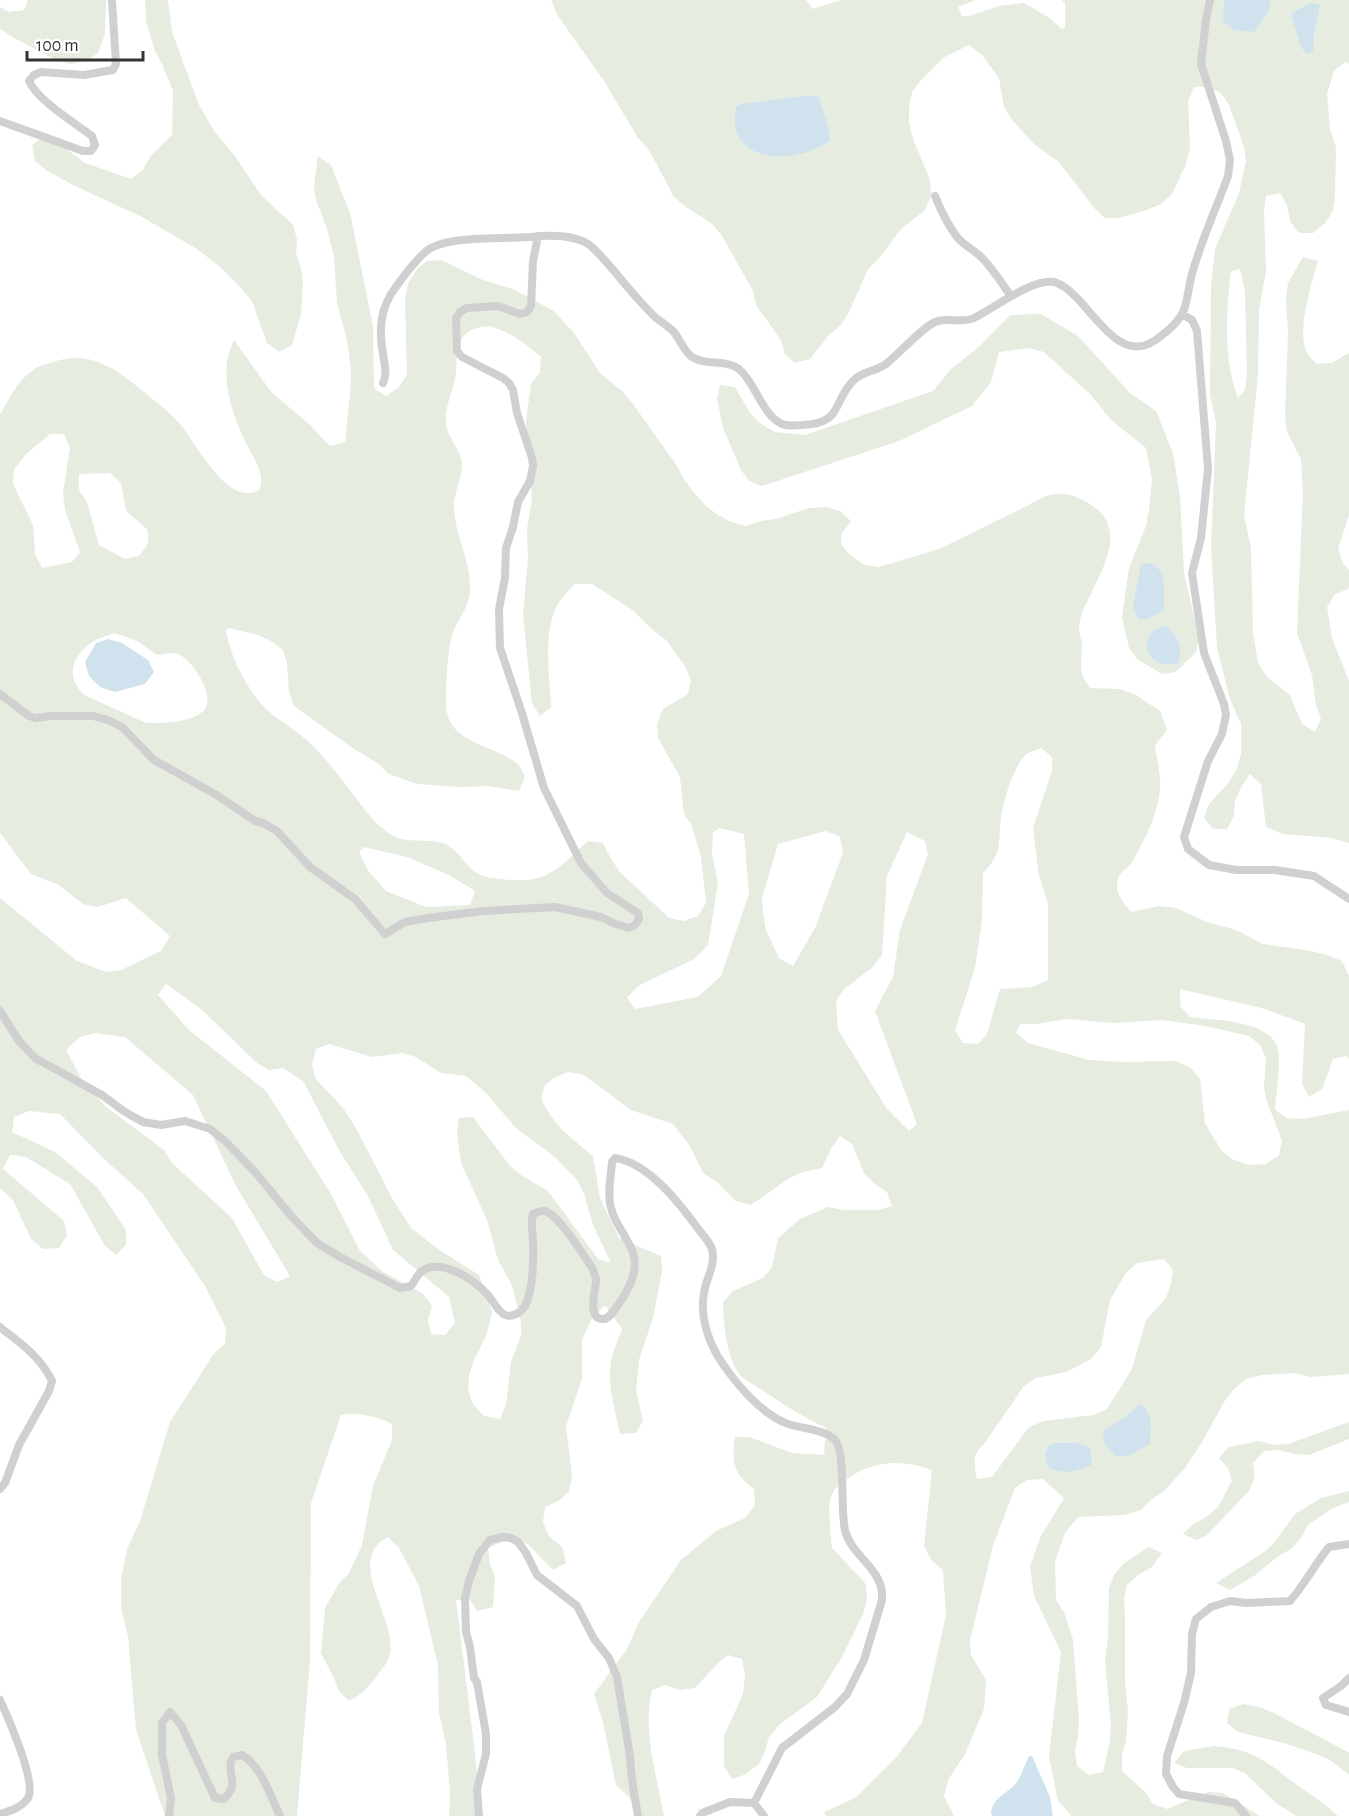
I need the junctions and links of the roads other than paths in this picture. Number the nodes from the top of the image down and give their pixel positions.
1 (112, 0) edge
2 (1210, 0) edge
3 (0, 121) edge
4 (935, 196) dead end
5 (538, 236) junction
6 (1010, 295) junction
7 (1182, 314) junction
8 (383, 383) dead end
9 (0, 694) edge
10 (1349, 899) edge
11 (0, 1011) edge
12 (0, 1327) edge
13 (0, 1489) edge
14 (1349, 1544) edge
15 (1349, 1678) edge
16 (0, 1700) edge
17 (1349, 1712) edge
18 (754, 1803) junction
19 (0, 1814) edge
20 (169, 1816) edge
21 (280, 1816) edge
22 (479, 1816) edge
23 (638, 1816) edge
24 (700, 1816) edge
25 (764, 1816) edge
26 (1246, 1816) edge

1 - 3 street
2 - 7 street
4 - 6 street
5 - 6 street
5 - 8 street
5 - 9 street
6 - 7 street
7 - 10 street
11 - 18 street
12 - 13 street
14 - 26 street
15 - 17 street
16 - 19 street
18 - 24 street
18 - 25 street
20 - 21 street
22 - 23 street

